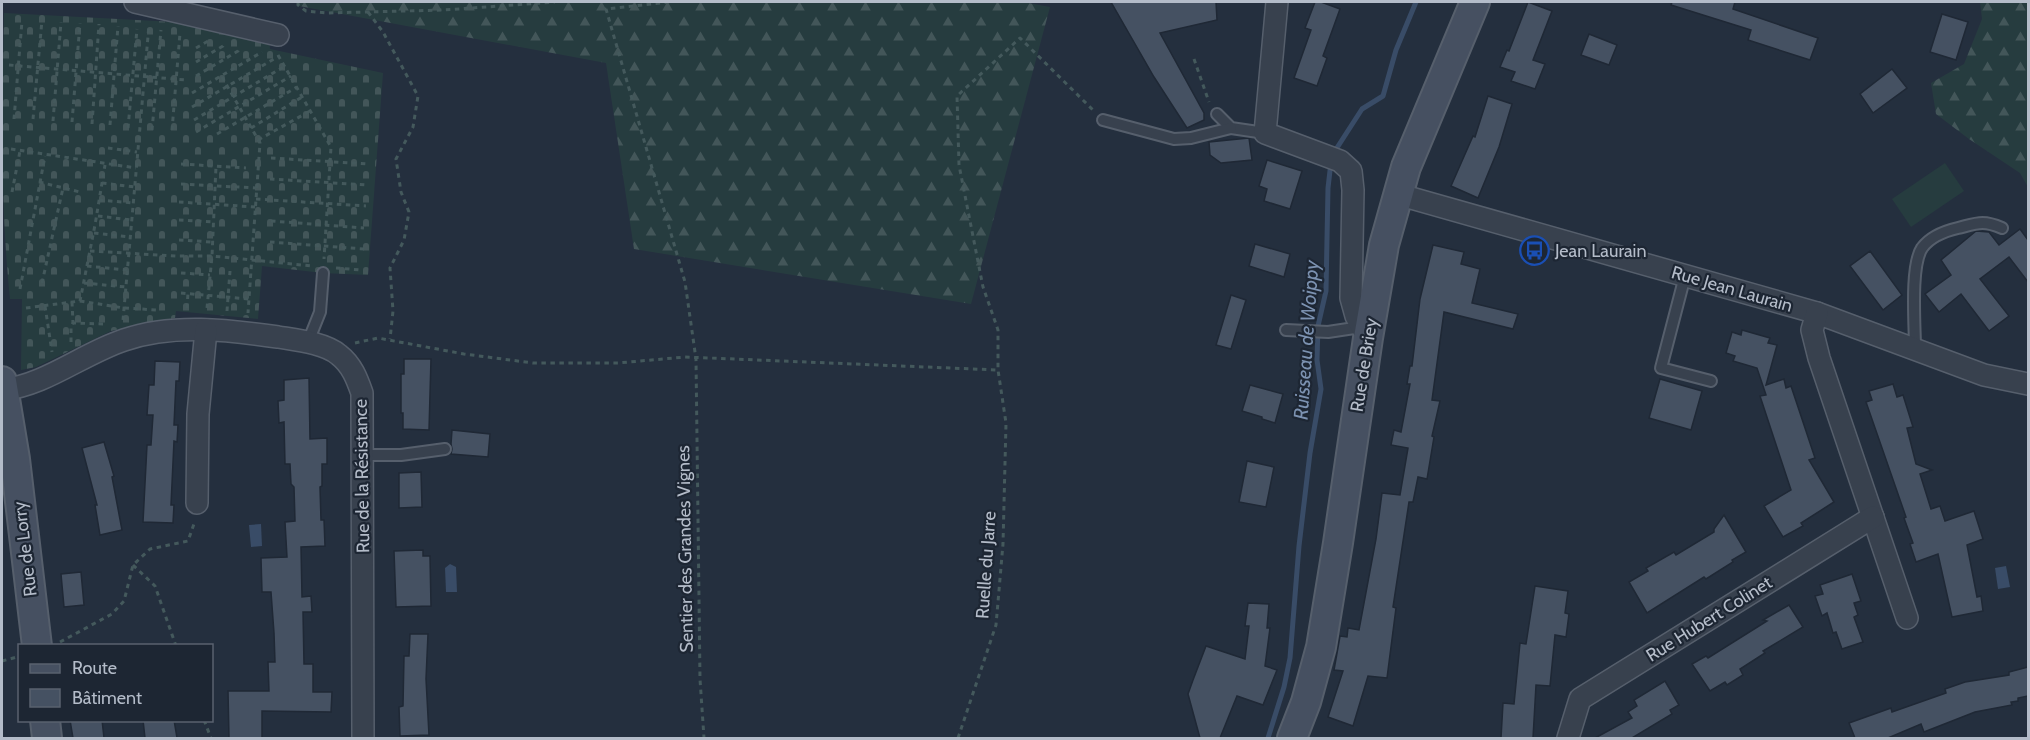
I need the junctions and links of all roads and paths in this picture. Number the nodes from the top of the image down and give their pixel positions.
1 (298, 2) edge
2 (555, 2) edge
3 (669, 2) edge
4 (1277, 2) edge
5 (1474, 2) edge
6 (143, 4) edge
7 (368, 12) junction
8 (42, 20) dead end
9 (22, 21) dead end
10 (61, 22) dead end
11 (80, 24) dead end
12 (99, 24) dead end
13 (118, 26) dead end
14 (136, 28) dead end
15 (161, 30) dead end
16 (180, 33) dead end
17 (210, 36) dead end
18 (220, 39) dead end
19 (226, 41) junction
20 (271, 44) junction
21 (196, 48) dead end
22 (252, 48) dead end
23 (1194, 59) dead end
24 (196, 62) dead end
25 (9, 65) dead end
26 (19, 66) junction
27 (285, 66) junction
28 (37, 67) junction
29 (57, 69) junction
30 (76, 71) junction
31 (95, 72) junction
32 (115, 74) junction
33 (133, 75) junction
34 (144, 76) junction
35 (196, 76) dead end
36 (291, 76) junction
37 (157, 77) junction
38 (222, 77) junction
39 (176, 79) junction
40 (186, 80) dead end
41 (228, 87) junction
42 (297, 87) junction
43 (192, 93) dead end
44 (233, 97) junction
45 (302, 97) junction
46 (192, 107) dead end
47 (239, 107) junction
48 (310, 111) junction
49 (1217, 114) joint
50 (245, 118) junction
51 (14, 119) dead end
52 (33, 119) dead end
53 (194, 120) dead end
54 (1103, 120) joint
55 (53, 121) dead end
56 (72, 122) dead end
57 (92, 124) dead end
58 (110, 125) dead end
59 (128, 128) dead end
60 (251, 128) junction
61 (1231, 128) junction
62 (152, 130) dead end
63 (172, 130) dead end
64 (196, 132) dead end
65 (1265, 133) junction
66 (217, 134) dead end
67 (258, 140) junction
68 (108, 148) dead end
69 (11, 149) dead end
70 (20, 151) junction
71 (137, 152) junction
72 (45, 156) junction
73 (271, 158) dead end
74 (330, 162) junction
75 (181, 164) dead end
76 (368, 164) dead end
77 (105, 165) junction
78 (216, 166) junction
79 (136, 168) junction
80 (246, 168) dead end
81 (270, 179) dead end
82 (39, 182) junction
83 (102, 183) junction
84 (329, 183) junction
85 (181, 184) dead end
86 (214, 185) junction
87 (367, 185) dead end
88 (135, 187) junction
89 (63, 188) junction
90 (256, 188) junction
91 (12, 192) dead end
92 (80, 192) dead end
93 (1397, 194) junction
94 (256, 199) junction
95 (99, 200) junction
96 (179, 202) dead end
97 (133, 203) junction
98 (213, 204) junction
99 (327, 204) junction
100 (366, 206) dead end
101 (255, 207) junction
102 (97, 216) junction
103 (132, 220) junction
104 (179, 220) dead end
105 (271, 221) dead end
106 (213, 222) junction
107 (326, 225) junction
108 (364, 228) dead end
109 (2002, 228) dead end
110 (94, 233) junction
111 (130, 237) junction
112 (179, 240) dead end
113 (212, 242) junction
114 (270, 242) dead end
115 (325, 246) junction
116 (363, 249) dead end
117 (90, 251) junction
118 (129, 253) junction
119 (212, 256) junction
120 (252, 261) junction
121 (87, 266) junction
122 (127, 270) junction
123 (323, 270) junction
124 (362, 270) dead end
125 (230, 271) dead end
126 (181, 273) dead end
127 (210, 275) junction
128 (1685, 276) junction
129 (42, 283) dead end
130 (84, 283) junction
131 (126, 286) junction
132 (20, 289) dead end
133 (181, 293) dead end
134 (188, 293) junction
135 (208, 295) junction
136 (228, 297) junction
137 (249, 299) junction
138 (80, 301) junction
139 (72, 302) junction
140 (45, 306) junction
141 (26, 308) dead end
142 (124, 308) junction
143 (187, 308) dead end
144 (207, 308) dead end
145 (157, 310) dead end
146 (226, 312) dead end
147 (1817, 313) junction
148 (73, 323) junction
149 (105, 324) dead end
150 (206, 330) junction
151 (1286, 330) dead end
152 (1364, 332) junction
153 (243, 333) junction
154 (390, 339) junction
155 (124, 340) junction
156 (308, 342) junction
157 (70, 344) dead end
158 (1915, 350) junction
159 (338, 353) junction
160 (52, 354) dead end
161 (696, 359) junction
162 (998, 370) junction
163 (1711, 381) dead end
164 (2028, 384) edge
165 (2, 387) edge
166 (445, 450) dead end
167 (362, 455) junction
168 (197, 502) joint
169 (1873, 517) junction
170 (133, 565) junction
171 (1907, 618) dead end
172 (37, 644) edge
173 (55, 644) edge
174 (176, 644) edge
175 (18, 657) edge
176 (2, 661) edge
177 (45, 722) edge
178 (205, 722) edge
179 (47, 738) edge
180 (211, 738) edge
181 (363, 738) edge
182 (704, 738) edge
183 (958, 738) edge
184 (1292, 738) edge
185 (1568, 738) edge

1 - 7 path
2 - 7 path
3 - 161 path, Sentier des Grandes Vignes
4 - 65 street
5 - 93 street, Rue de Briey
6 - 20 street
6 - 34 path
7 - 154 path
8 - 28 path
9 - 26 path
10 - 29 path
11 - 30 path
12 - 31 path
13 - 32 path
14 - 33 path
15 - 37 path
16 - 39 path
17 - 21 path
18 - 19 path
19 - 24 path
19 - 35 path
20 - 22 path
20 - 27 path
20 - 38 path
20 - 41 path
23 - 49 path
25 - 26 path
26 - 28 path
26 - 51 path
27 - 36 path
27 - 44 path
28 - 29 path
28 - 52 path
29 - 30 path
29 - 55 path
30 - 31 path
30 - 56 path
31 - 32 path
31 - 57 path
32 - 33 path
32 - 58 path
33 - 34 path
33 - 59 path
34 - 37 path
34 - 71 path
36 - 42 path
36 - 47 path
37 - 39 path
37 - 62 path
38 - 41 path
38 - 43 path
39 - 40 path
39 - 63 path
41 - 44 path
41 - 46 path
42 - 45 path
42 - 50 path
44 - 47 path
44 - 53 path
45 - 48 path
45 - 60 path
47 - 50 path
47 - 64 path
48 - 67 path
48 - 74 path
49 - 61 lane
50 - 60 path
50 - 66 path
54 - 61 lane
54 - 162 path, Ruelle du Jarre
60 - 67 path
61 - 65 lane
65 - 152 street
67 - 90 path
68 - 71 path
69 - 70 path
70 - 72 path
70 - 91 path
71 - 79 path
72 - 77 path
72 - 82 path
73 - 74 path
74 - 76 path
74 - 84 path
75 - 78 path
77 - 79 path
77 - 83 path
78 - 80 path
78 - 86 path
79 - 88 path
81 - 84 path
82 - 89 path
82 - 132 path
83 - 88 path
83 - 95 path
84 - 87 path
84 - 99 path
85 - 86 path
86 - 90 path
86 - 98 path
88 - 97 path
89 - 92 path
89 - 129 path
90 - 94 path
93 - 128 street, Rue Jean Laurain
93 - 152 street, Rue de Briey
94 - 99 path
94 - 101 path
95 - 97 path
95 - 102 path
96 - 98 path
97 - 103 path
98 - 101 path
98 - 106 path
99 - 100 path
99 - 107 path
101 - 120 path
102 - 103 path
102 - 110 path
103 - 111 path
104 - 106 path
105 - 107 path
106 - 113 path
107 - 108 path
107 - 115 path
109 - 158 lane
110 - 111 path
110 - 117 path
111 - 118 path
112 - 113 path
113 - 119 path
114 - 115 path
115 - 116 path
115 - 123 path
117 - 118 path
117 - 121 path
118 - 119 path
118 - 122 path
119 - 120 path
119 - 127 path
120 - 123 path
120 - 137 path
121 - 122 path
121 - 130 path
122 - 131 path
123 - 124 path
123 - 156 lane
125 - 136 path
126 - 127 path
127 - 135 path
128 - 147 street, Rue Jean Laurain
128 - 163 lane
130 - 131 path
130 - 138 path
131 - 142 path
133 - 134 path
134 - 135 path
134 - 143 path
135 - 136 path
135 - 144 path
136 - 137 path
136 - 146 path
137 - 153 path
138 - 139 path
138 - 142 path
139 - 140 path
139 - 148 path
140 - 141 path
140 - 160 path
142 - 145 path
142 - 155 path
147 - 158 street, Rue Jean Laurain
147 - 169 street
148 - 149 path
148 - 157 path
150 - 153 street
150 - 155 street
150 - 168 street
151 - 152 lane
152 - 184 street, Rue de Briey
153 - 156 street
154 - 159 path
154 - 161 path
155 - 165 street
156 - 159 street
158 - 164 street, Rue Jean Laurain
159 - 167 street, Rue de la Résistance
161 - 162 path
161 - 182 path, Sentier des Grandes Vignes
162 - 183 path, Ruelle du Jarre
165 - 172 street, Rue de Lorry
166 - 167 lane
167 - 181 street, Rue de la Résistance
168 - 170 path
169 - 171 street
169 - 185 street, Rue Hubert Colinet
170 - 173 path
170 - 174 path
175 - 176 path
177 - 179 street
178 - 180 path

